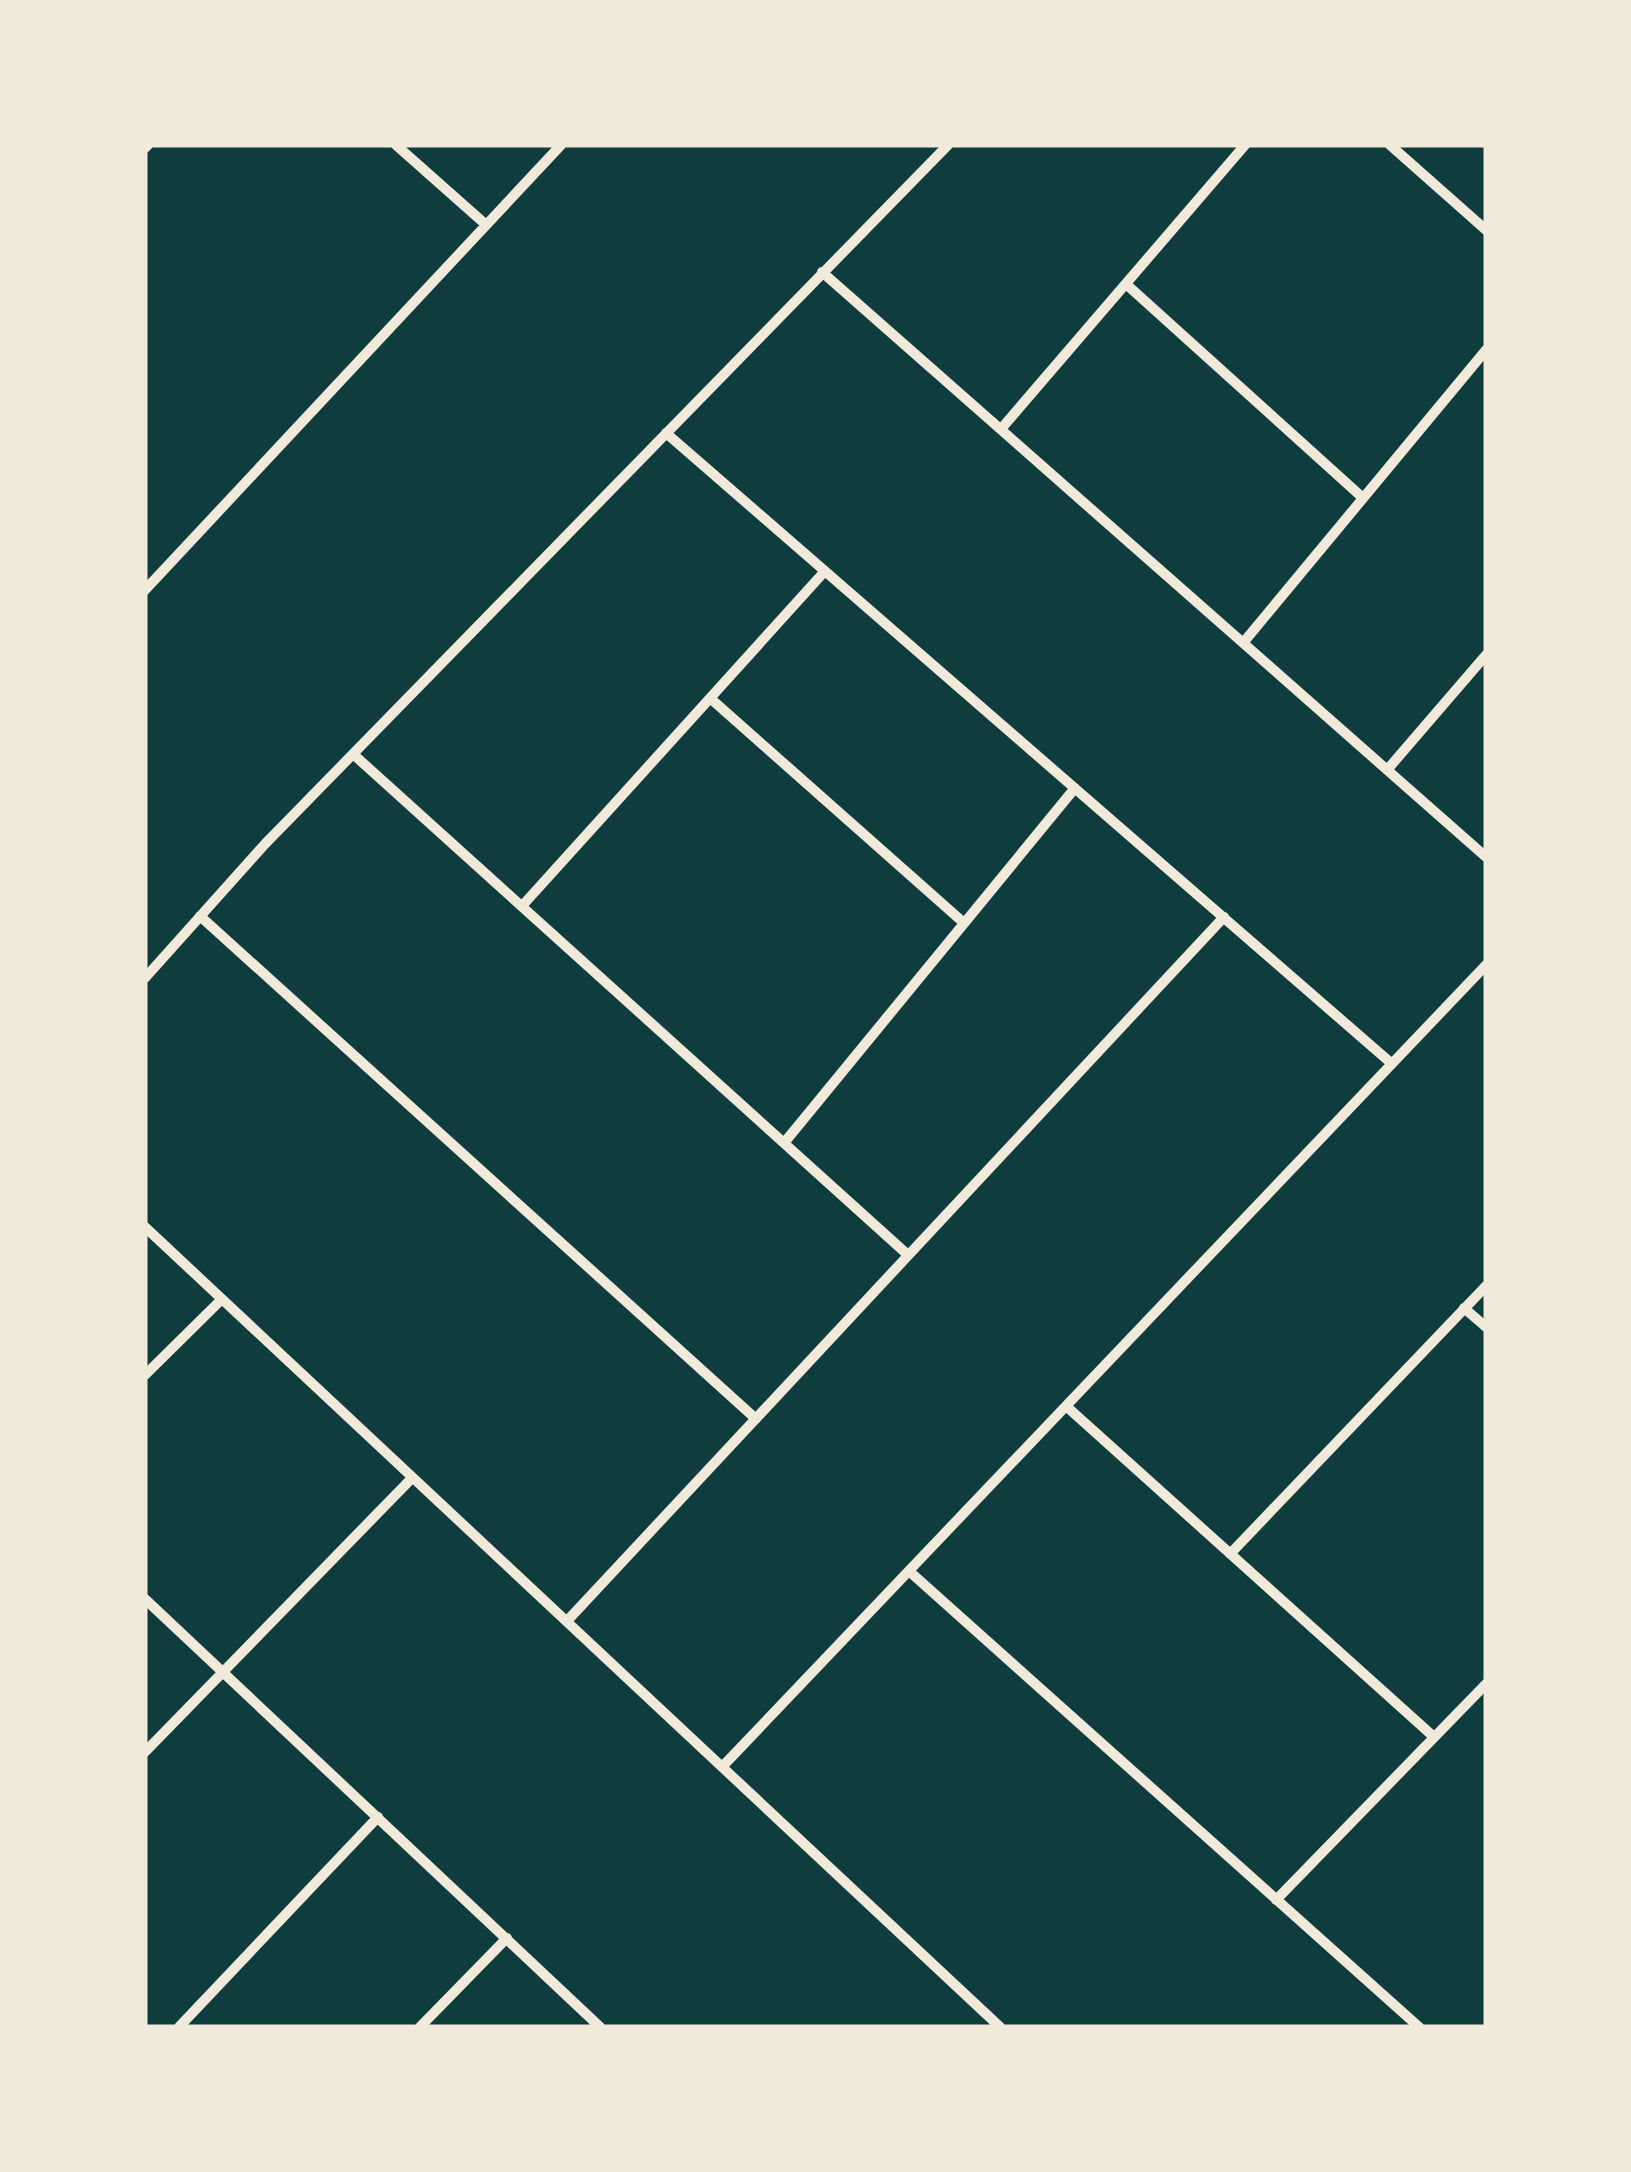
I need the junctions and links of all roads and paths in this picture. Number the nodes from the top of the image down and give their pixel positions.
1 (396, 145) edge
2 (562, 145) edge
3 (948, 145) edge
4 (1245, 145) edge
5 (1390, 145) edge
6 (484, 224) junction
7 (1486, 230) edge
8 (822, 272) junction
9 (1126, 284) junction
10 (1486, 350) edge
11 (1000, 429) junction
12 (666, 432) junction
13 (1363, 498) junction
14 (825, 571) junction
15 (145, 590) edge
16 (1242, 643) junction
17 (1486, 654) edge
18 (710, 698) junction
19 (352, 754) junction
20 (1387, 770) junction
21 (1075, 788) junction
22 (1486, 857) edge
23 (522, 906) junction
24 (200, 916) junction
25 (1224, 917) junction
26 (964, 923) junction
27 (1486, 965) edge
28 (145, 978) edge
29 (1392, 1063) junction
30 (784, 1143) junction
31 (145, 1227) edge
32 (908, 1255) junction
33 (1486, 1286) edge
34 (222, 1299) junction
35 (1464, 1308) junction
36 (1486, 1327) edge
37 (145, 1376) edge
38 (1066, 1406) junction
39 (756, 1419) junction
40 (412, 1478) junction
41 (1230, 1554) junction
42 (908, 1571) junction
43 (145, 1599) edge
44 (566, 1621) junction
45 (224, 1672) junction
46 (1486, 1684) edge
47 (1434, 1737) junction
48 (145, 1752) edge
49 (722, 1767) junction
50 (378, 1817) junction
51 (1276, 1900) junction
52 (507, 1938) junction
53 (179, 2027) edge
54 (420, 2027) edge
55 (600, 2027) edge
56 (1000, 2027) edge
57 (1419, 2027) edge

1 - 6 street
2 - 6 street
3 - 8 street
4 - 9 street
5 - 7 street
6 - 15 street
8 - 11 street
8 - 12 street
9 - 11 street
9 - 13 street
10 - 13 street
11 - 16 street
12 - 14 street
12 - 19 street
13 - 16 street
14 - 18 street
14 - 21 street
16 - 20 street
17 - 20 street
18 - 23 street
18 - 26 street
19 - 23 street
19 - 24 street
20 - 22 street
21 - 25 street
21 - 26 street
23 - 30 street
24 - 28 street
24 - 39 street
25 - 29 street
25 - 32 street
26 - 30 street
27 - 29 street
29 - 38 street
30 - 32 street
31 - 34 street
32 - 39 street
33 - 35 street
34 - 37 street
34 - 40 street
35 - 36 street
35 - 41 street
38 - 41 street
38 - 42 street
39 - 44 street
40 - 44 street
40 - 45 street
41 - 47 street
42 - 49 street
42 - 51 street
43 - 45 street
44 - 49 street
45 - 48 street
45 - 50 street
46 - 47 street
47 - 51 street
49 - 56 street
50 - 52 street
50 - 53 street
51 - 57 street
52 - 54 street
52 - 55 street

